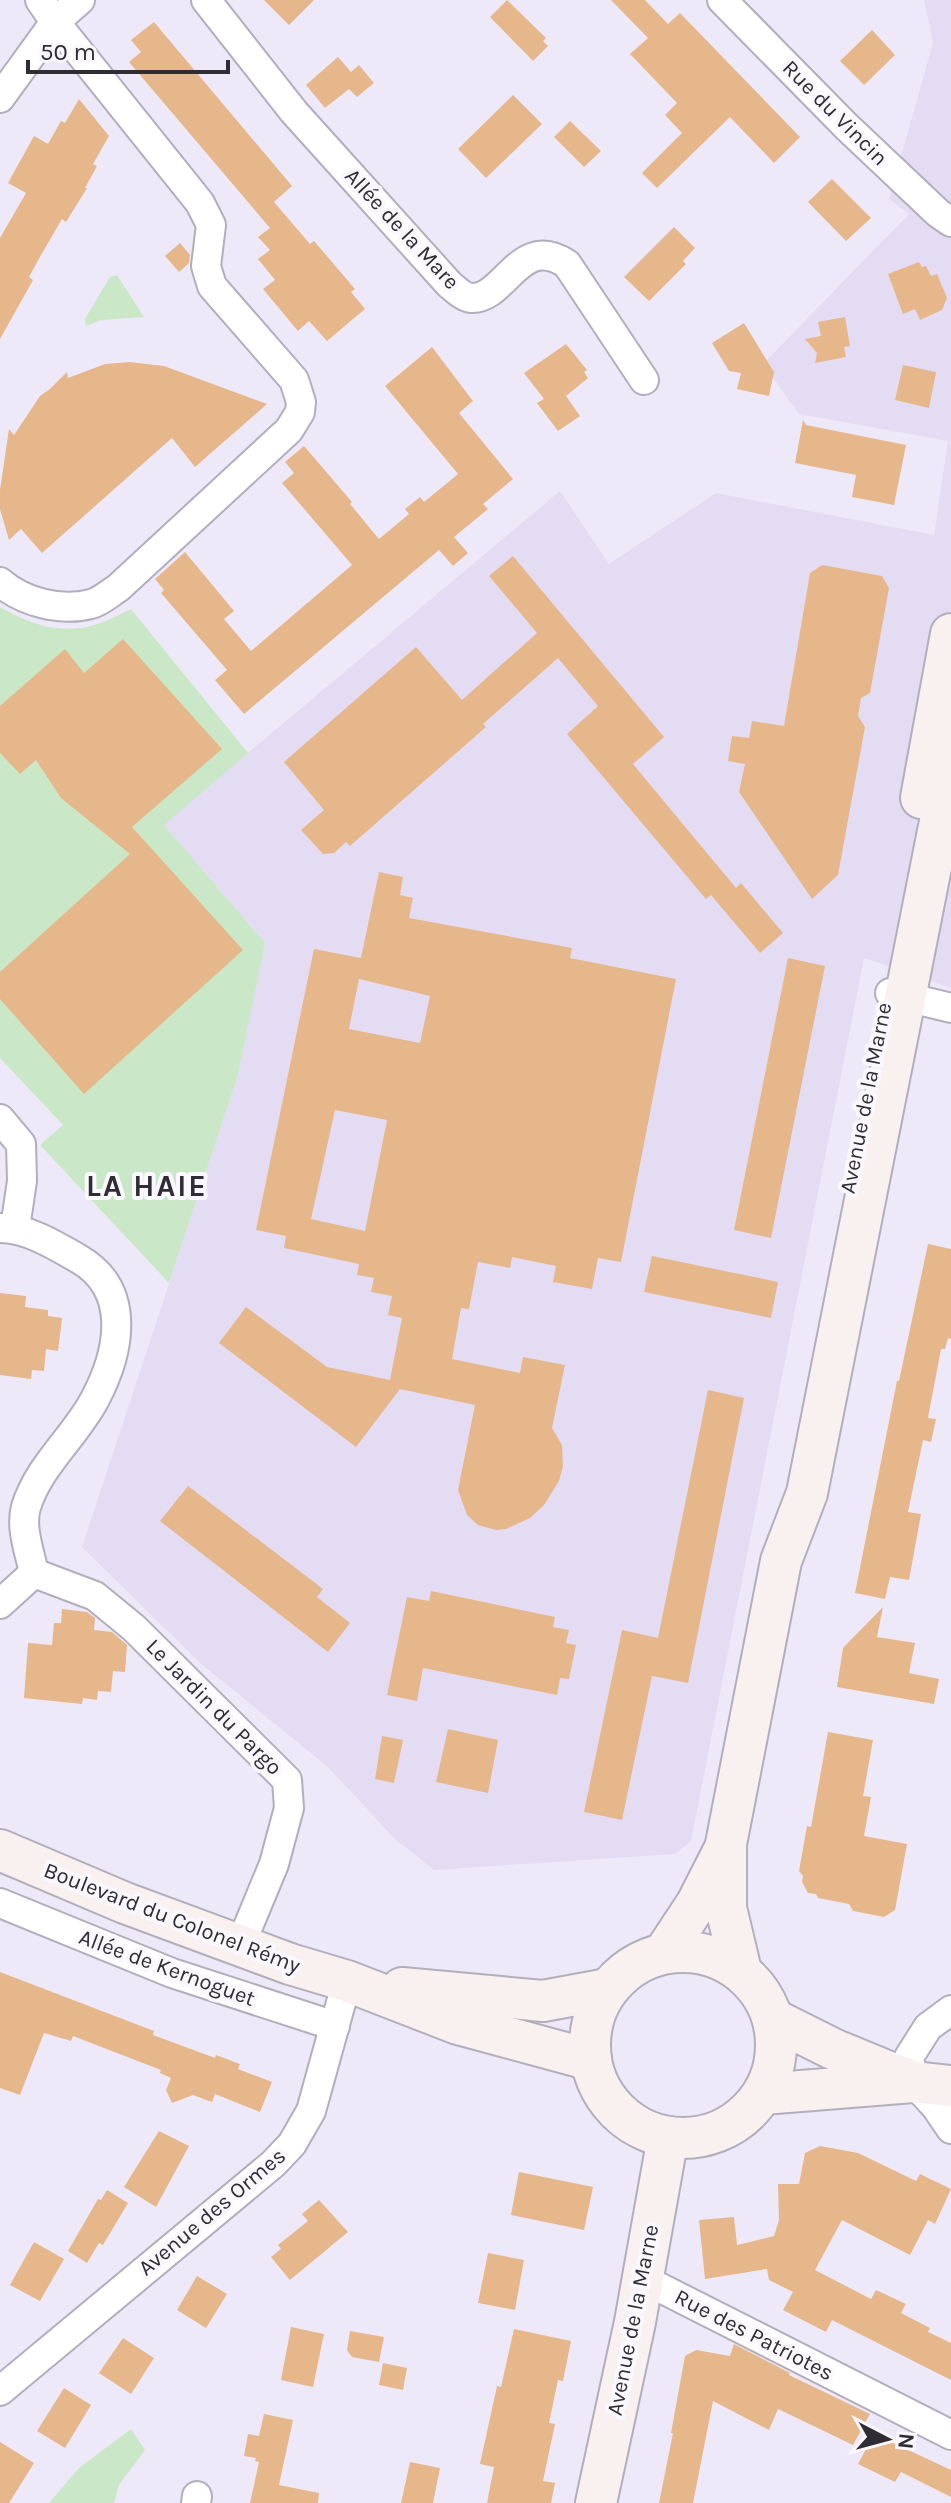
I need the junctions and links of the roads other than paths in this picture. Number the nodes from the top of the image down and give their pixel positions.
1 (80, 0) edge
2 (206, 0) edge
3 (722, 0) edge
4 (48, 11) edge
5 (0, 98) edge
6 (951, 222) edge
7 (644, 380) dead end
8 (0, 582) edge
9 (951, 634) edge
10 (951, 766) edge
11 (896, 994) junction
12 (951, 1008) edge
13 (0, 1119) edge
14 (7, 1228) edge
15 (34, 1573) junction
16 (0, 1604) edge
17 (726, 1844) junction
18 (0, 1850) edge
19 (0, 1903) edge
20 (240, 1946) junction
21 (664, 1953) junction
22 (741, 1971) junction
23 (347, 1981) junction
24 (608, 1989) junction
25 (951, 2010) edge
26 (773, 2019) junction
27 (335, 2026) junction
28 (591, 2060) junction
29 (932, 2084) edge
30 (763, 2094) junction
31 (951, 2129) edge
32 (668, 2137) junction
33 (643, 2279) junction
34 (0, 2391) edge
35 (951, 2435) edge
36 (596, 2503) edge

1 - 4 street
2 - 7 street, Allée de la Mare
3 - 6 street, Rue du Vincin
4 - 5 street
4 - 8 street
9 - 11 main road, Avenue de la Marne
10 - 11 main road, Avenue de la Marne
11 - 12 street
11 - 17 main road, Avenue de la Marne
13 - 14 street
14 - 15 street
15 - 16 street
15 - 20 street, Le Jardin du Pargo
17 - 21 main road, Avenue de la Marne
17 - 22 main road, Avenue de la Marne
18 - 20 main road, Boulevard du Colonel Rémy
19 - 27 street, Allée de Kernoguet
20 - 23 main road, Boulevard du Colonel Rémy
21 - 22 main road
21 - 24 main road
22 - 26 main road
23 - 24 main road, Boulevard du Colonel Rémy
23 - 27 street, Avenue des Ormes
23 - 28 main road, Boulevard du Colonel Rémy
24 - 28 main road
25 - 29 street
26 - 29 main road
26 - 30 main road
27 - 34 street, Avenue des Ormes
28 - 32 main road
29 - 30 main road
29 - 31 street
30 - 32 main road
32 - 33 main road, Avenue de la Marne
33 - 35 street, Rue des Patriotes
33 - 36 main road, Avenue de la Marne

